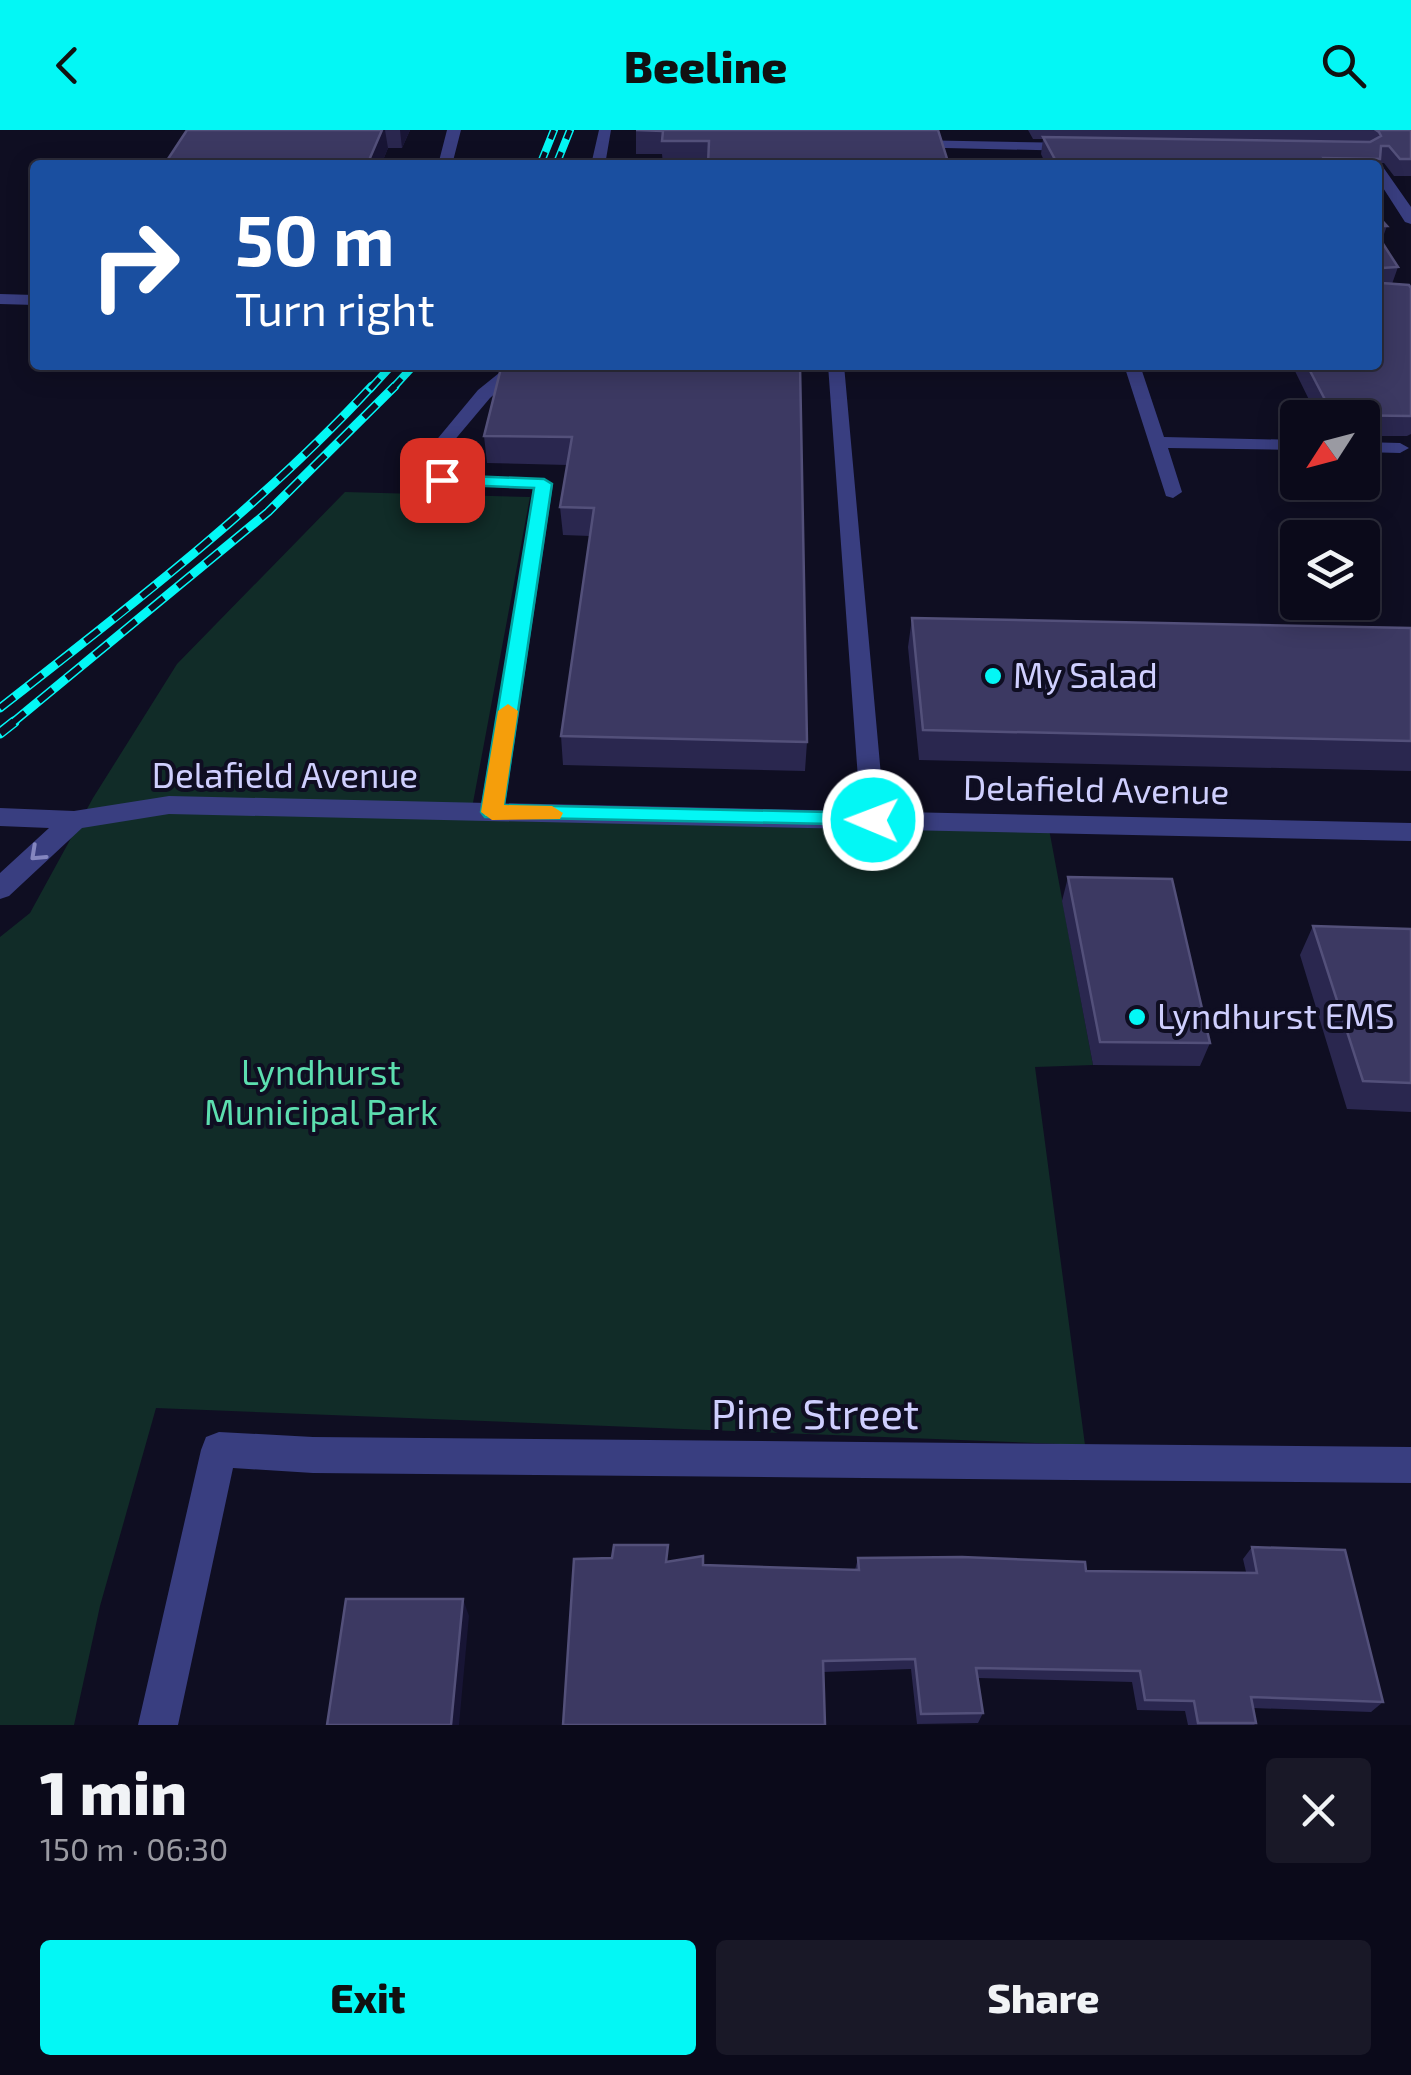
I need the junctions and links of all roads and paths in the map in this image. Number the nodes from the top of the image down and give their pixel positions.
1 (454, 130) edge
2 (605, 130) edge
3 (896, 144) edge
4 (1094, 148) edge
5 (445, 160) edge
6 (599, 160) edge
7 (1382, 176) edge
8 (1411, 218) edge
9 (0, 300) edge
10 (30, 300) edge
11 (513, 370) edge
12 (836, 370) edge
13 (1134, 370) edge
14 (1157, 442) junction
15 (1280, 444) edge
16 (1380, 447) edge
17 (1400, 448) edge
18 (1173, 492) dead end
19 (492, 812) junction
20 (0, 817) edge
21 (74, 820) junction
22 (873, 820) junction
23 (1411, 832) edge
24 (0, 888) edge
25 (1411, 1465) edge
26 (158, 1725) edge

1 - 5 street
2 - 6 lane
3 - 4 street
7 - 8 street
9 - 10 street
11 - 19 lane
12 - 22 lane
13 - 14 lane
14 - 15 lane
14 - 18 lane
16 - 17 lane
19 - 21 street, Delafield Avenue
19 - 22 street, Delafield Avenue
20 - 21 street, Delafield Avenue
21 -> 24 street
22 - 23 street, Delafield Avenue
25 - 26 street, Pine Street

